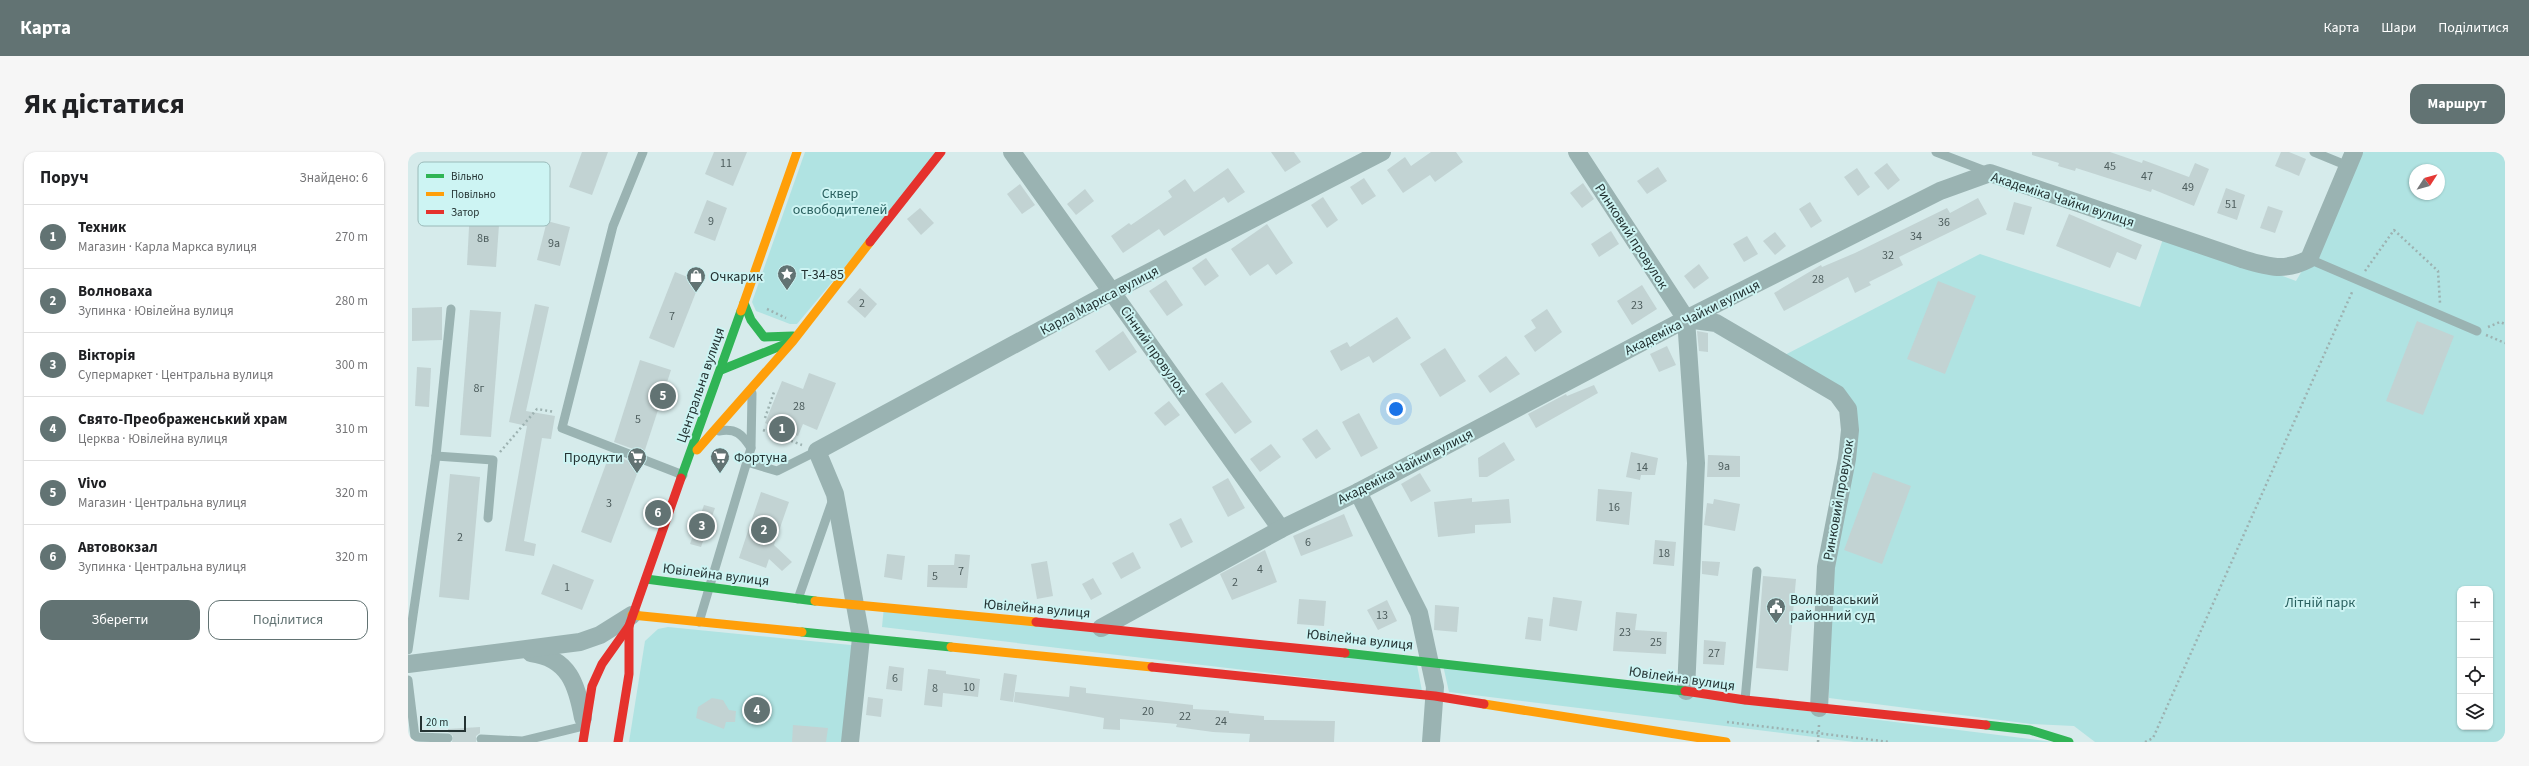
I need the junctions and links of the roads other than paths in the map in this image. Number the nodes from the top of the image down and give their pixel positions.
1 (643, 152) edge
2 (797, 152) edge
3 (941, 152) edge
4 (1012, 152) edge
5 (1382, 152) edge
6 (1577, 152) edge
7 (1936, 152) edge
8 (2314, 152) edge
9 (2351, 159) edge
10 (1990, 173) junction
11 (2309, 259) junction
12 (1113, 291) junction
13 (744, 303) junction
14 (451, 309) dead end
15 (1686, 319) junction
16 (2476, 331) road end
17 (796, 338) junction
18 (721, 370) junction
19 (752, 388) junction
20 (712, 432) junction
21 (751, 448) junction
22 (817, 451) junction
23 (436, 456) junction
24 (689, 458) junction
25 (747, 462) junction
26 (683, 475) junction
27 (1358, 492) junction
28 (835, 494) junction
29 (488, 518) dead end
30 (1281, 529) junction
31 (1757, 571) dead end
32 (646, 579) junction
33 (710, 588) junction
34 (798, 599) junction
35 (855, 605) junction
36 (631, 621) junction
37 (699, 622) junction
38 (1101, 628) junction
39 (861, 638) junction
40 (408, 650) edge
41 (514, 651) junction
42 (1431, 661) junction
43 (408, 664) edge
44 (408, 680) edge
45 (1686, 691) junction
46 (1435, 696) junction
47 (1745, 700) junction
48 (1819, 708) junction
49 (619, 730) junction
50 (587, 735) edge
51 (448, 738) dead end
52 (606, 739) dead end
53 (481, 740) dead end
54 (2067, 741) edge
55 (618, 742) edge
56 (850, 742) edge
57 (1431, 742) edge
58 (1726, 742) edge

1 - 26 lane
2 - 13 street, Центральна вулиця
3 - 17 street
4 - 12 street, Сінний провулок
5 - 12 street, Карла Маркса вулиця
6 - 15 street, Ринковий провулок
7 - 10 lane
8 - 9 lane
9 - 11 street
10 - 11 street, Академіка Чайки вулиця
10 - 15 street, Академіка Чайки вулиця
11 - 16 lane
12 - 22 street, Карла Маркса вулиця
12 - 30 street, Сінний провулок
13 - 17 street
13 - 18 street, Центральна вулиця
14 - 23 lane
15 - 27 street, Академіка Чайки вулиця
15 - 45 street, Ринковий провулок
15 - 48 street, Ринковий провулок
17 - 18 street
17 - 19 street
18 - 24 street, Центральна вулиця
19 - 20 street
19 - 21 lane
20 - 21 lane
20 - 24 street
21 - 25 lane
22 - 25 lane
22 - 28 street
23 - 29 lane
23 - 40 lane
24 - 26 street, Центральна вулиця
25 - 33 lane
26 - 32 street, Центральна вулиця
27 - 30 street, Академіка Чайки вулиця
27 - 42 street
28 - 34 lane
28 - 35 street
30 - 38 street, Академіка Чайки вулиця
31 - 47 lane
32 - 33 street, Ювілейна вулиця
32 - 36 street, Центральна вулиця
33 - 34 street, Ювілейна вулиця
33 - 37 lane
34 - 35 street, Ювілейна вулиця
35 - 38 street, Ювілейна вулиця
35 - 39 street
36 - 37 street
36 - 41 street
36 - 49 street, Центральна вулиця
36 - 50 street, Центральна вулиця
37 - 39 street
38 - 42 street, Ювілейна вулиця
39 - 46 street
39 - 56 street
41 - 43 street
41 - 50 street
42 - 45 street, Ювілейна вулиця
42 - 46 street
44 - 51 lane
45 - 47 street, Ювілейна вулиця
46 - 57 street
46 - 58 street
47 - 48 street, Ювілейна вулиця
48 - 54 street, Ювілейна вулиця
49 - 52 street
49 - 55 street, Центральна вулиця
50 - 53 lane

